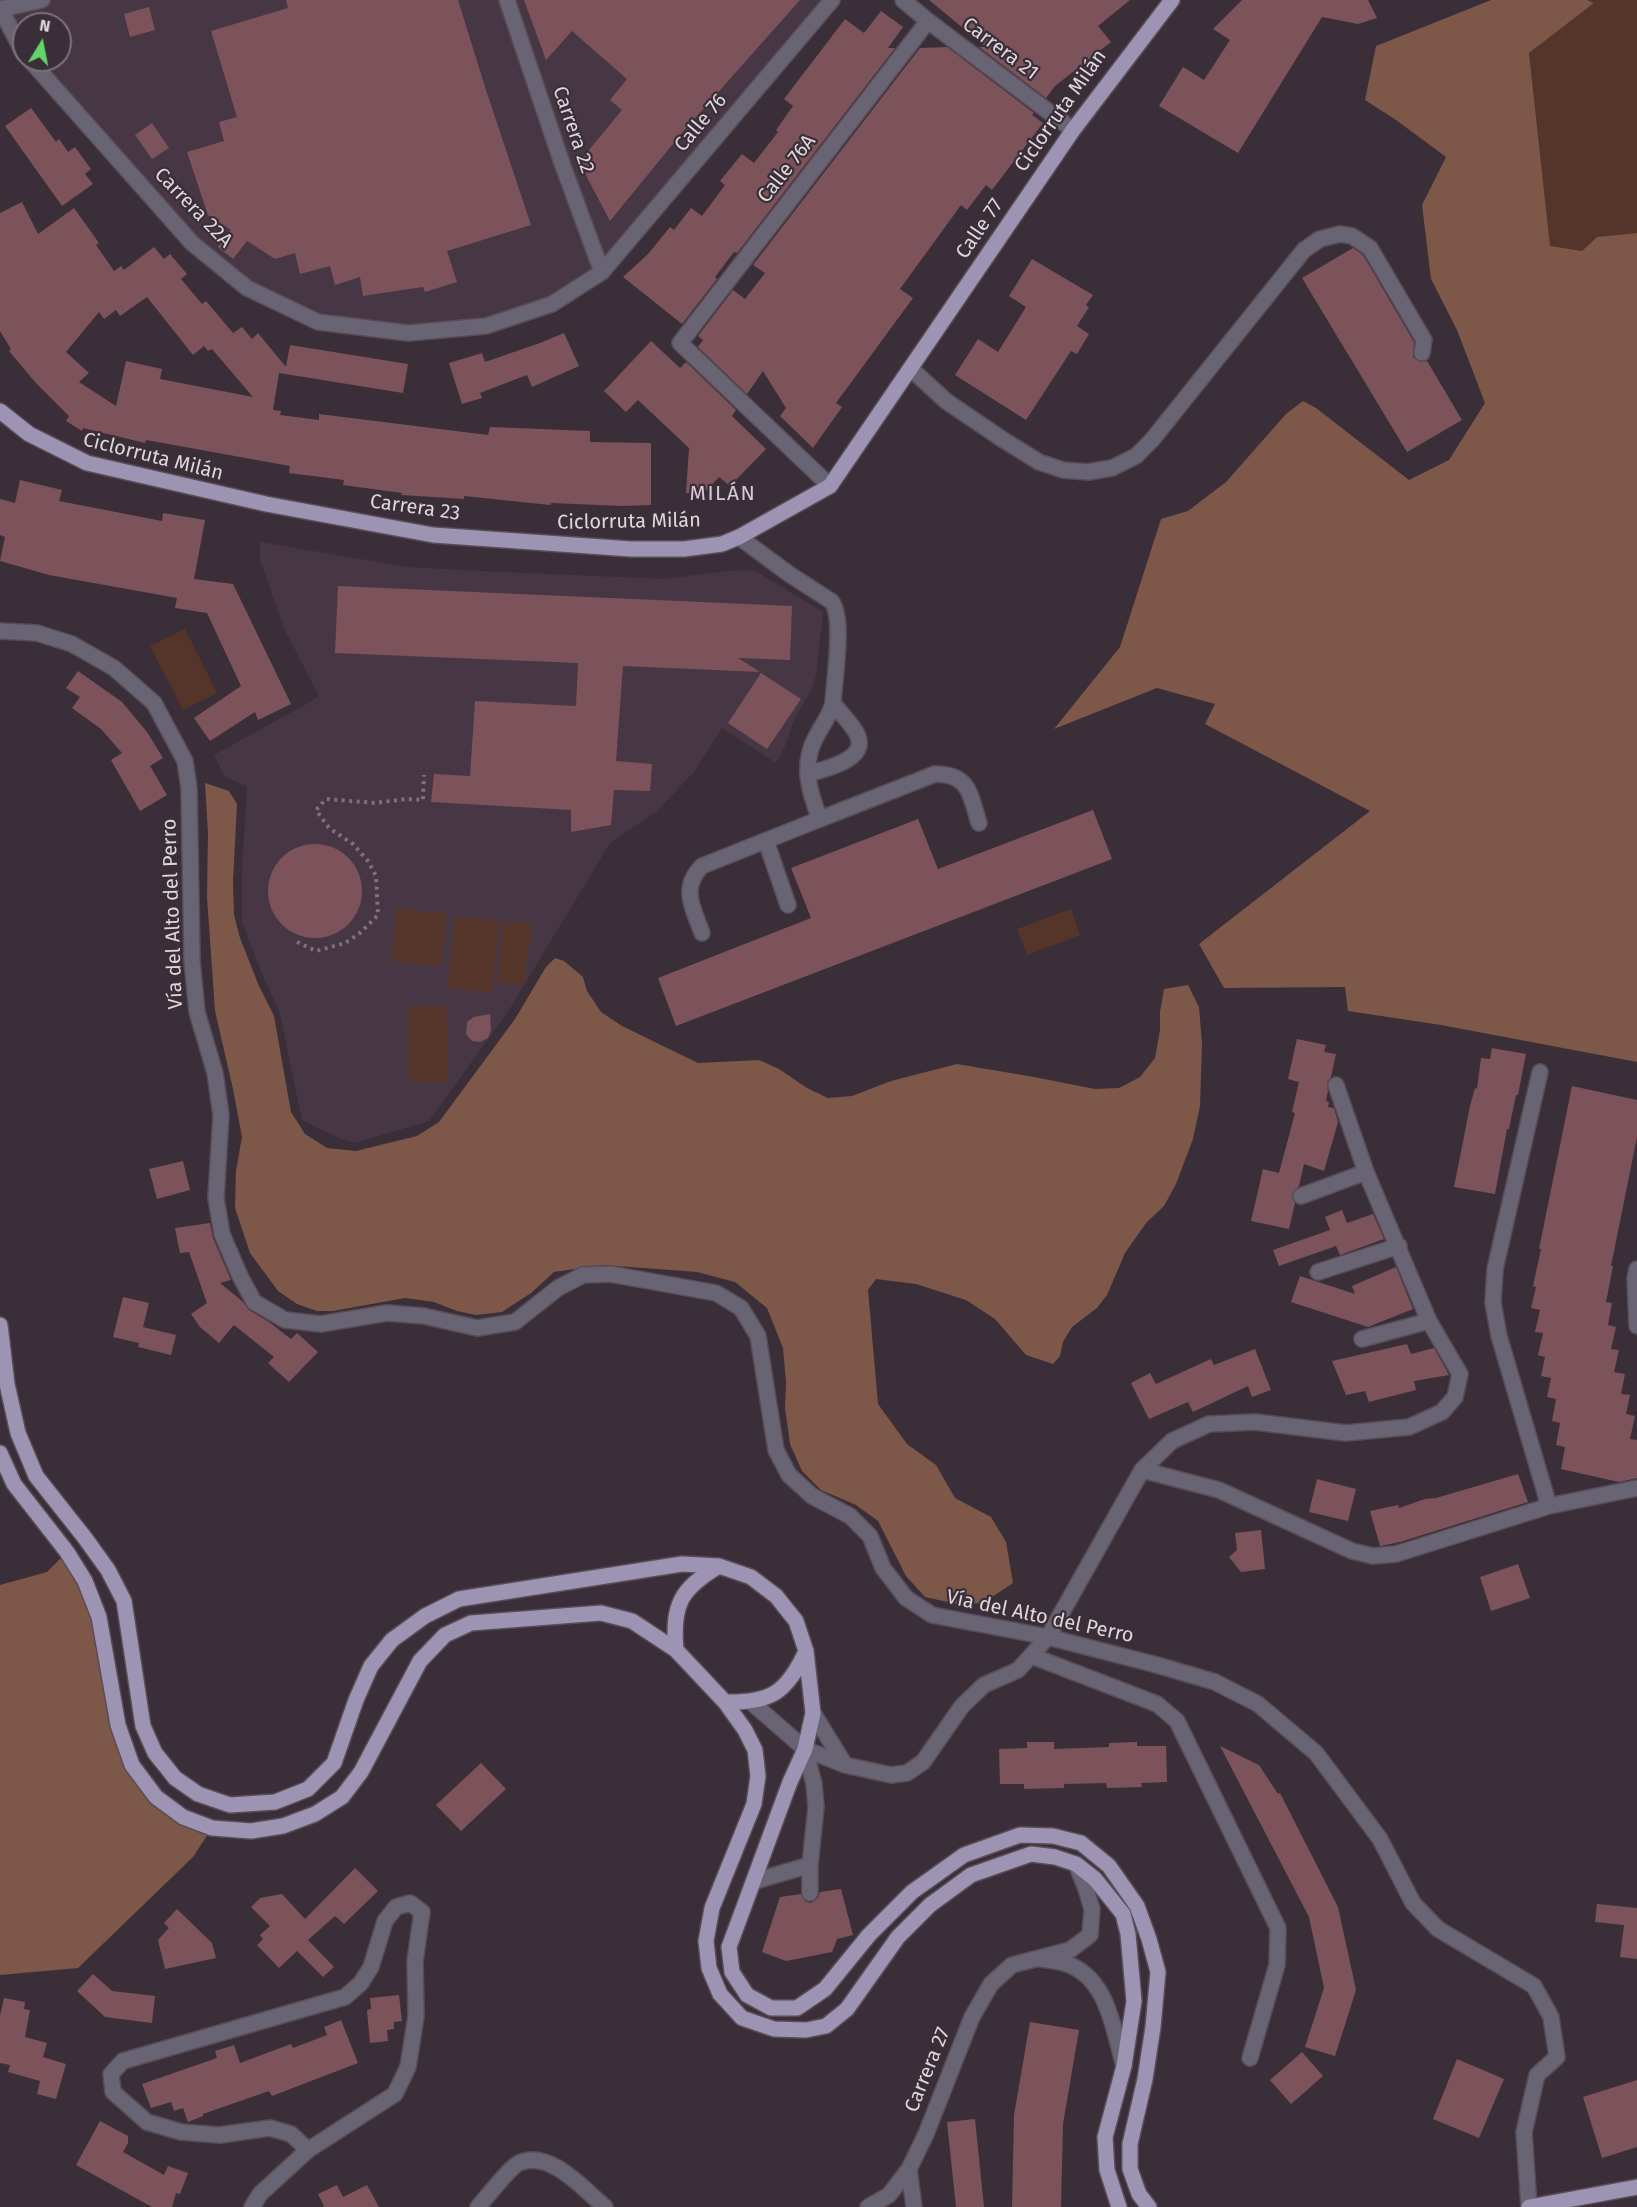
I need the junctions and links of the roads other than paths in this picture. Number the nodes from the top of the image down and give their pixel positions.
1 (42, 0) edge
2 (507, 0) edge
3 (832, 0) edge
4 (903, 0) edge
5 (1172, 0) edge
6 (0, 8) edge
7 (928, 21) junction
8 (12, 31) edge
9 (41, 72) edge
10 (1073, 130) junction
11 (602, 272) junction
12 (1422, 353) dead end
13 (911, 369) junction
14 (0, 411) edge
15 (830, 486) junction
16 (739, 537) junction
17 (0, 631) edge
18 (833, 703) junction
19 (808, 774) junction
20 (820, 819) junction
21 (979, 823) dead end
22 (766, 841) junction
23 (788, 905) dead end
24 (702, 933) dead end
25 (1540, 1072) dead end
26 (1336, 1085) dead end
27 (1366, 1172) junction
28 (1301, 1196) dead end
29 (1399, 1246) junction
30 (1637, 1269) edge
31 (1318, 1272) dead end
32 (1429, 1321) junction
33 (0, 1325) edge
34 (1637, 1326) edge
35 (1362, 1339) dead end
36 (0, 1454) edge
37 (1142, 1470) junction
38 (1637, 1488) edge
39 (1549, 1506) junction
40 (719, 1566) junction
41 (1048, 1637) junction
42 (676, 1650) junction
43 (806, 1651) junction
44 (1032, 1656) junction
45 (725, 1702) junction
46 (751, 1702) junction
47 (813, 1713) junction
48 (805, 1749) junction
49 (845, 1765) junction
50 (1076, 1864) junction
51 (810, 1865) junction
52 (755, 1881) junction
53 (810, 1893) dead end
54 (1035, 1958) junction
55 (1250, 2058) dead end
56 (1124, 2066) junction
57 (308, 2150) junction
58 (909, 2169) junction
59 (1637, 2187) edge
60 (252, 2207) edge
61 (478, 2207) edge
62 (604, 2207) edge
63 (867, 2207) edge
64 (914, 2207) edge
65 (1119, 2207) edge
66 (1149, 2207) edge
67 (1529, 2207) edge

1 - 6 street
2 - 11 street, Carrera 22
3 - 11 street, Calle 76
4 - 7 street, Carrera 21
5 - 10 main road, Calle 77
6 - 8 street
7 - 10 street, Carrera 21
7 - 15 street, Calle 76A
9 - 11 street, Carrera 22A
10 - 13 main road, Calle 77
12 - 13 street
13 - 15 main road, Calle 77
14 - 16 main road, Carrera 23
15 - 16 main road, Carrera 23
16 - 18 street
17 - 41 street, Vía del Alto del Perro
18 - 19 street
18 - 19 street
19 - 20 street
20 - 21 street
20 - 22 street
22 - 23 street
22 - 24 street
25 - 39 street
26 - 27 street
27 - 28 street
27 - 29 street
29 - 31 street
29 - 32 street
30 - 34 street
32 - 35 street
32 - 37 street
33 - 40 main road
36 - 42 main road
37 - 39 street
37 - 41 street
38 - 39 street
40 - 42 main road
40 - 43 main road
41 - 44 street
41 - 67 street, Vía del Alto del Perro
42 - 45 main road
43 - 46 main road
43 - 47 main road
44 - 49 street
44 - 55 street
45 - 46 main road
45 - 50 main road
46 - 48 street
47 - 48 main road
47 - 49 street
48 - 49 street
48 - 51 street
48 - 52 main road
50 - 54 street, Carrera 27
50 - 56 main road
51 - 52 street
51 - 53 street
52 - 66 main road
54 - 56 street
54 - 58 street, Carrera 27
56 - 65 main road
57 - 57 street
57 - 60 street
58 - 63 street, Carrera 27
58 - 64 street
59 - 67 main road
61 - 62 street

